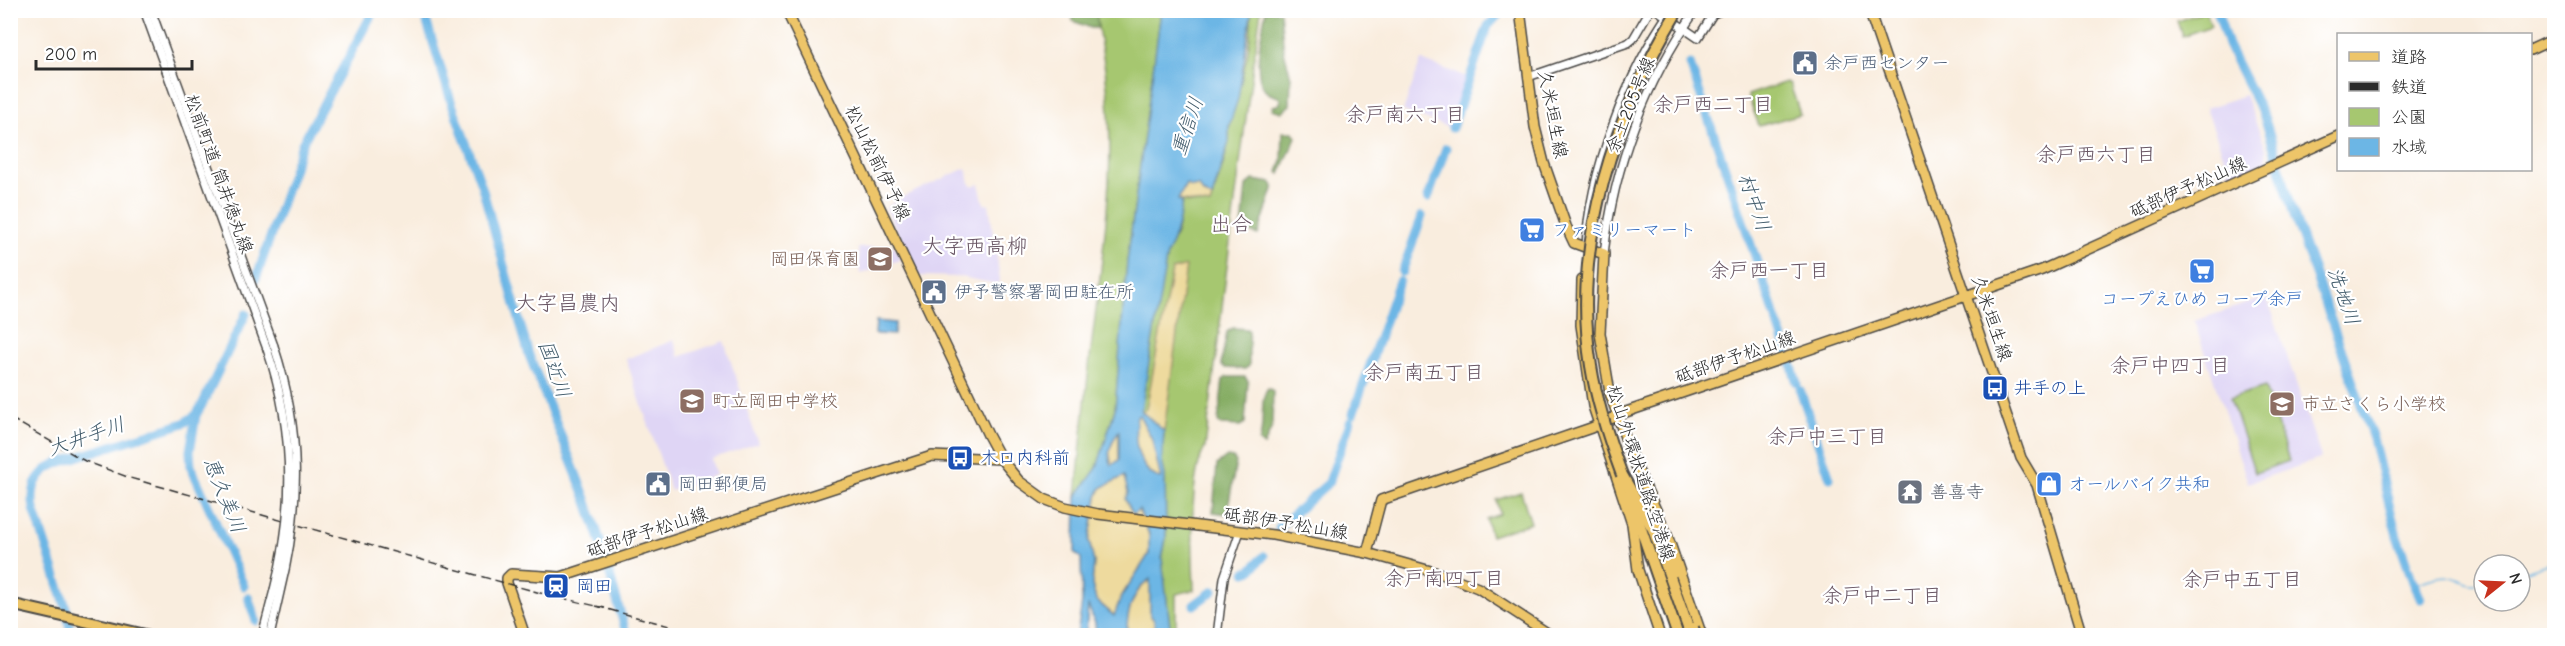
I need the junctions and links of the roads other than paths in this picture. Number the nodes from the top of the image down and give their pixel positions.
1 (144, 10) edge
2 (151, 10) edge
3 (786, 10) edge
4 (1520, 10) edge
5 (1650, 10) edge
6 (1657, 10) edge
7 (1678, 10) edge
8 (1696, 10) edge
9 (1724, 10) edge
10 (1869, 10) edge
11 (1669, 14) edge
12 (1683, 28) junction
13 (2554, 39) edge
14 (2532, 49) edge
15 (1527, 77) junction
16 (1612, 131) junction
17 (2337, 136) edge
18 (1629, 138) junction
19 (1586, 248) junction
20 (1604, 254) junction
21 (1967, 295) junction
22 (271, 347) junction
23 (1617, 415) junction
24 (1600, 425) junction
25 (1001, 459) junction
26 (1622, 475) junction
27 (1642, 481) junction
28 (1635, 523) junction
29 (1240, 531) junction
30 (1367, 553) junction
31 (277, 591) junction
32 (10, 604) edge
33 (10, 611) edge
34 (63, 621) junction
35 (77, 624) junction
36 (1695, 634) edge
37 (113, 636) edge
38 (150, 636) edge
39 (262, 636) edge
40 (270, 636) edge
41 (525, 636) edge
42 (1217, 636) edge
43 (1552, 636) edge
44 (1662, 636) edge
45 (1671, 636) edge
46 (1678, 636) edge
47 (2082, 636) edge

1 - 22 street, 松前町道 筒井徳丸線
2 - 22 street, 松前町道 筒井徳丸線
3 - 25 main road, 松山松前伊予線
4 - 15 main road, 久米垣生線
5 - 15 street
6 - 11 street
7 - 26 highway, 松山外環状道路;空港線, bridge
8 - 12 street, 余土205号線
9 - 12 street
10 - 21 main road, 久米垣生線
11 - 12 street
11 - 16 street
12 - 18 street, 余土205号線
13 - 14 main road
15 - 19 main road, 久米垣生線
16 - 18 street
16 - 19 street
17 - 21 main road, 砥部伊予松山線
18 - 20 street, 余土205号線
19 - 20 main road, 久米垣生線
19 - 24 main road
20 - 23 main road
21 - 23 main road, 砥部伊予松山線
21 - 47 main road, 久米垣生線
22 - 31 street, bridge
23 - 24 main road, 砥部伊予松山線
23 - 27 main road
24 - 28 main road
24 - 30 main road, 砥部伊予松山線
25 - 29 main road, 砥部伊予松山線
25 - 41 main road, 砥部伊予松山線
26 - 28 highway, 松山外環状道路;空港線
26 - 36 highway
27 - 36 main road
27 - 36 main road
28 - 44 main road
28 - 44 main road
28 - 45 highway
28 - 46 highway, 松山外環状道路;空港線
29 - 30 main road, 砥部伊予松山線
29 - 42 street
30 - 43 main road
31 - 39 street
31 - 40 street
32 - 34 highway
33 - 34 highway
34 - 35 highway
35 - 37 highway
35 - 38 highway

